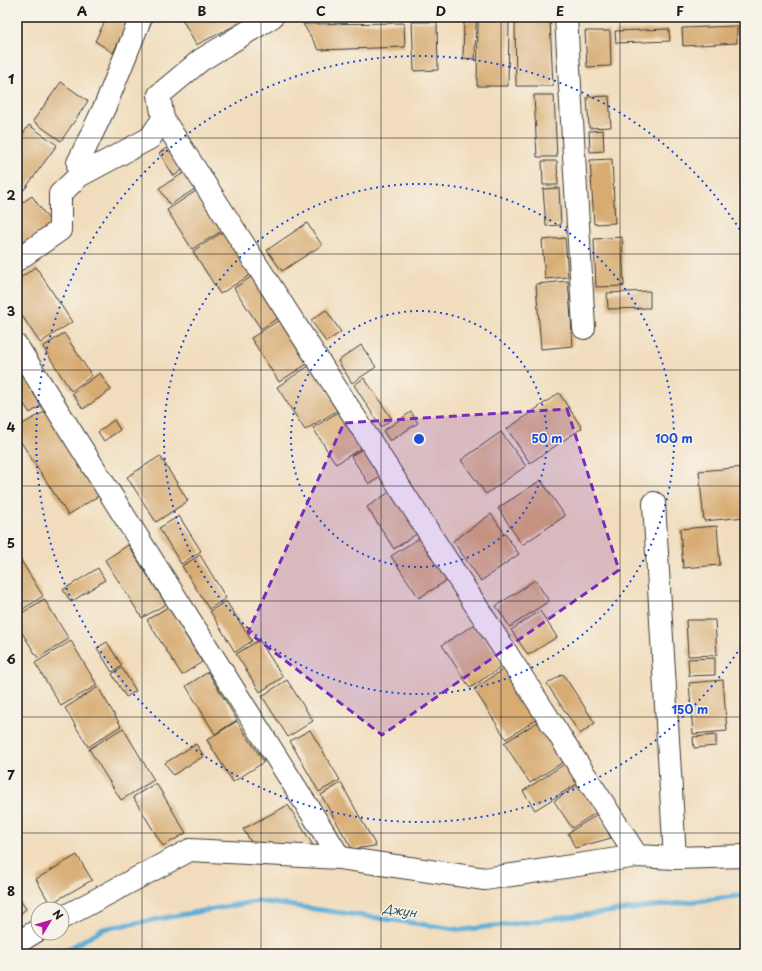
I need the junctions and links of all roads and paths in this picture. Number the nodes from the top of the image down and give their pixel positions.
1 (141, 17) edge
2 (272, 17) edge
3 (566, 17) edge
4 (164, 119) junction
5 (79, 176) junction
6 (17, 260) edge
7 (584, 328) dead end
8 (17, 346) edge
9 (654, 503) dead end
10 (637, 856) junction
11 (745, 856) edge
12 (340, 858) junction
13 (675, 858) junction
14 (70, 914) edge
15 (30, 935) edge
16 (17, 943) edge

1 - 5 street
2 - 4 street
3 - 7 street
4 - 5 street
4 - 10 street
5 - 6 street
8 - 12 street
9 - 13 street
10 - 12 street
10 - 13 street
11 - 13 street
12 - 14 street
15 - 16 street

